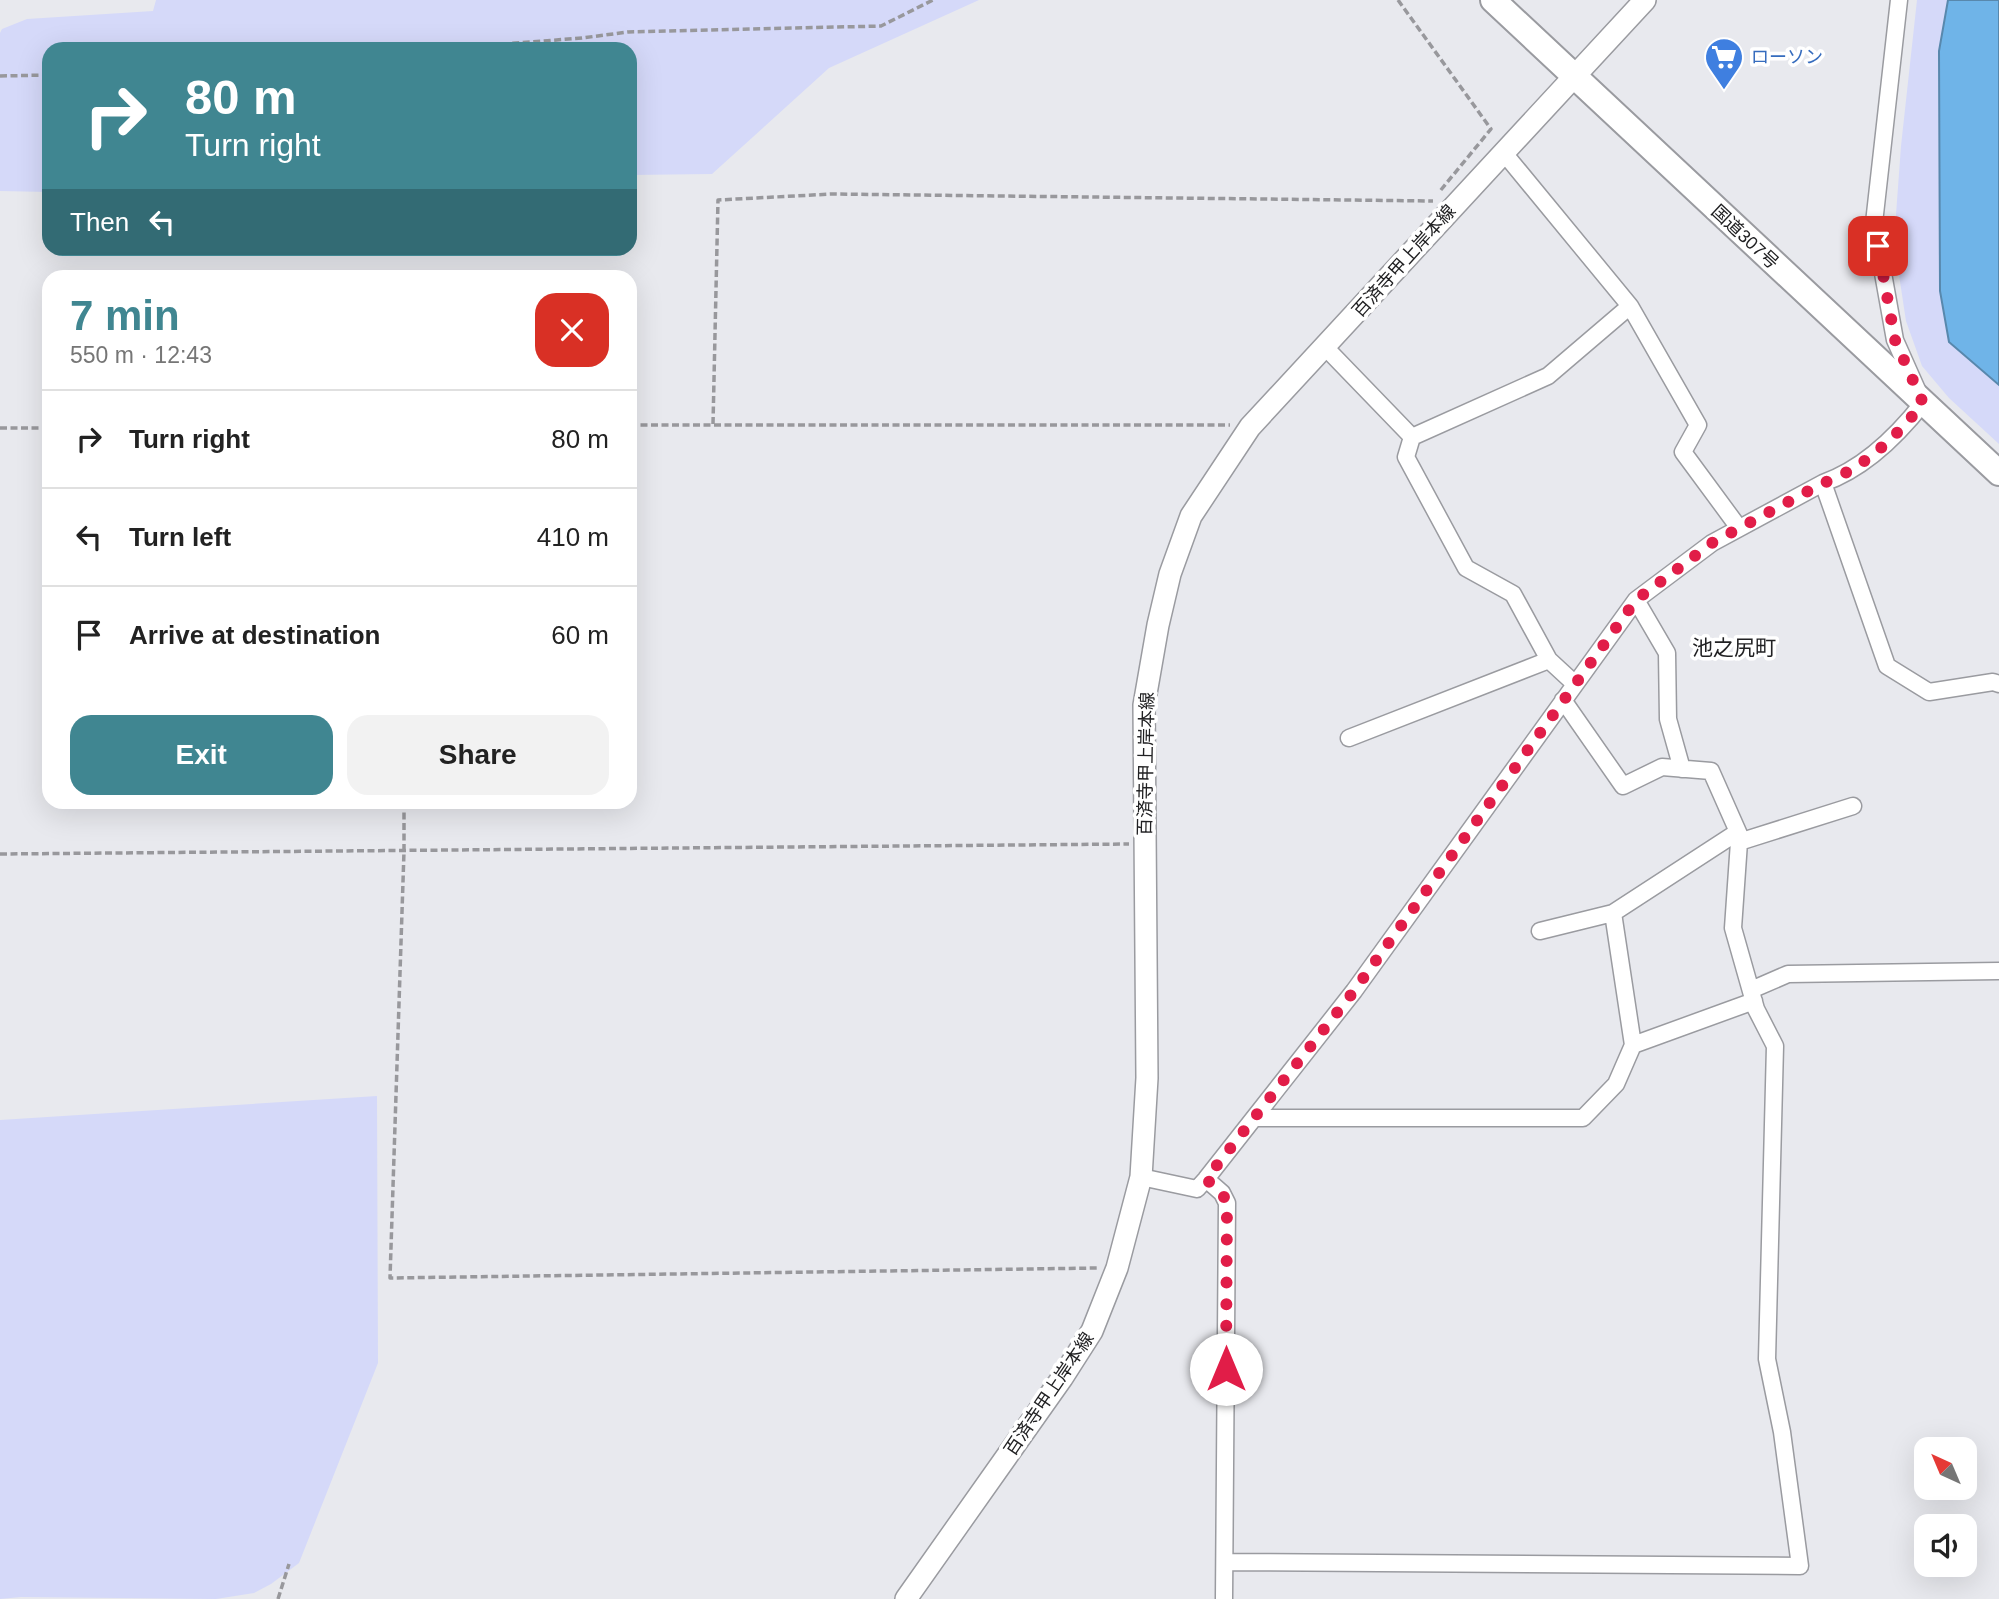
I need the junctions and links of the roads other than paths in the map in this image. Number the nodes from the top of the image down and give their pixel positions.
1 (1493, 0) edge
2 (1645, 0) edge
3 (1899, 0) edge
4 (1573, 77) junction
5 (1503, 153) junction
6 (1630, 306) junction
7 (1325, 348) junction
8 (1923, 403) junction
9 (1412, 437) junction
10 (1999, 473) edge
11 (1823, 483) junction
12 (1739, 528) junction
13 (1636, 600) junction
14 (1549, 660) junction
15 (1575, 684) junction
16 (1999, 684) edge
17 (1563, 700) junction
18 (1349, 738) dead end
19 (1682, 769) junction
20 (1853, 806) dead end
21 (1741, 841) junction
22 (1613, 913) junction
23 (1540, 931) dead end
24 (1999, 971) edge
25 (1752, 995) junction
26 (1633, 1045) junction
27 (1255, 1118) junction
28 (1141, 1177) junction
29 (1206, 1179) junction
30 (1224, 1562) junction
31 (906, 1599) edge
32 (1224, 1599) edge

1 - 4 highway, 国道307号
2 - 4 main road, 百済寺甲上岸本線
3 - 8 street
4 - 5 main road, 百済寺甲上岸本線
4 - 8 highway, 国道307号
5 - 6 street
5 - 7 main road, 百済寺甲上岸本線
6 - 9 street
6 - 12 street
7 - 9 street
7 - 28 main road, 百済寺甲上岸本線
8 - 10 highway, 国道307号
8 - 11 street
9 - 14 street
11 - 12 street
11 - 16 street
12 - 13 street
13 - 15 street
13 - 19 street
14 - 15 street
14 - 18 street
15 - 17 street
17 - 19 street
17 - 27 street
19 - 21 street
20 - 21 street
21 - 22 street
21 - 25 street
22 - 23 street
22 - 26 street
24 - 25 street
25 - 26 street
25 - 30 street
26 - 27 street
27 - 29 street
28 - 29 street
28 - 31 main road, 百済寺甲上岸本線
29 - 30 street
30 - 32 street

